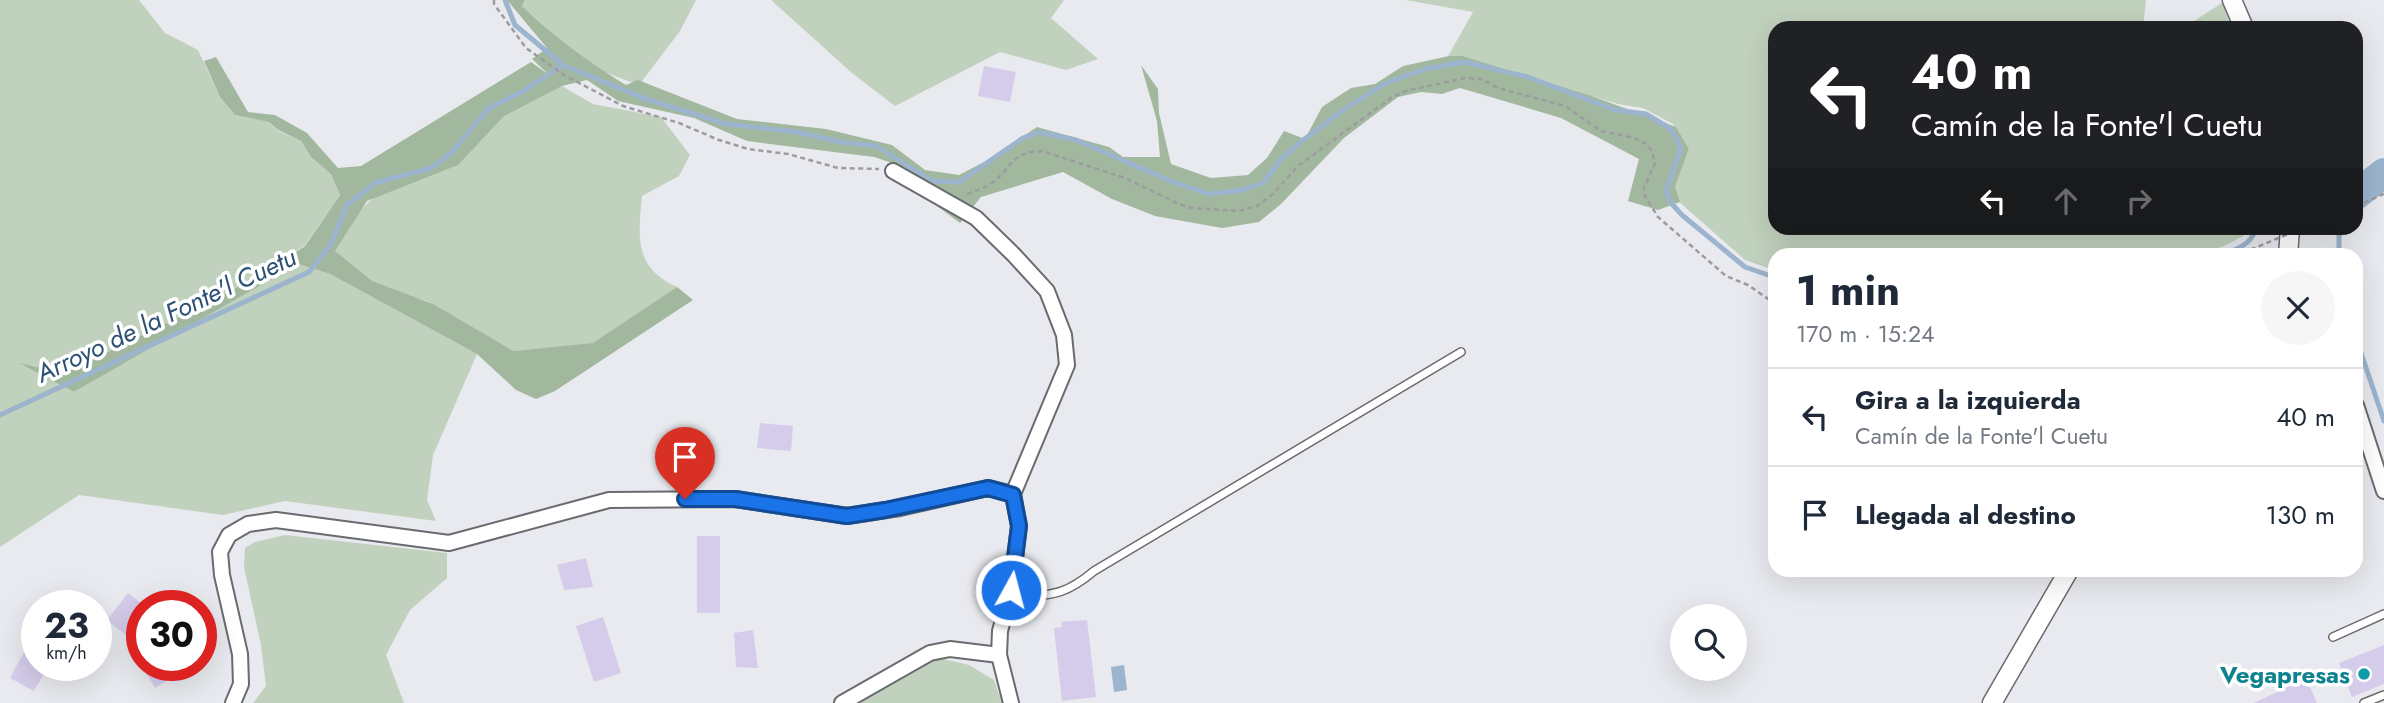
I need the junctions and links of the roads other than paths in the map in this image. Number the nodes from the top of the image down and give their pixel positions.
1 (2232, 0) edge
2 (2241, 21) edge
3 (892, 171) road end
4 (1461, 352) dead end
5 (2363, 426) edge
6 (2384, 491) edge
7 (1013, 495) junction
8 (2065, 577) edge
9 (1009, 599) junction
10 (2384, 614) edge
11 (2333, 637) dead end
12 (999, 655) junction
13 (2384, 695) edge
14 (233, 703) edge
15 (842, 703) edge
16 (1011, 703) edge
17 (1992, 703) edge
18 (2364, 703) edge

1 - 2 street
3 - 7 street
4 - 9 lane
5 - 6 street
7 - 9 street
7 - 14 street
8 - 17 street
9 - 12 street
10 - 11 lane
12 - 15 street
12 - 16 street
13 - 18 lane

